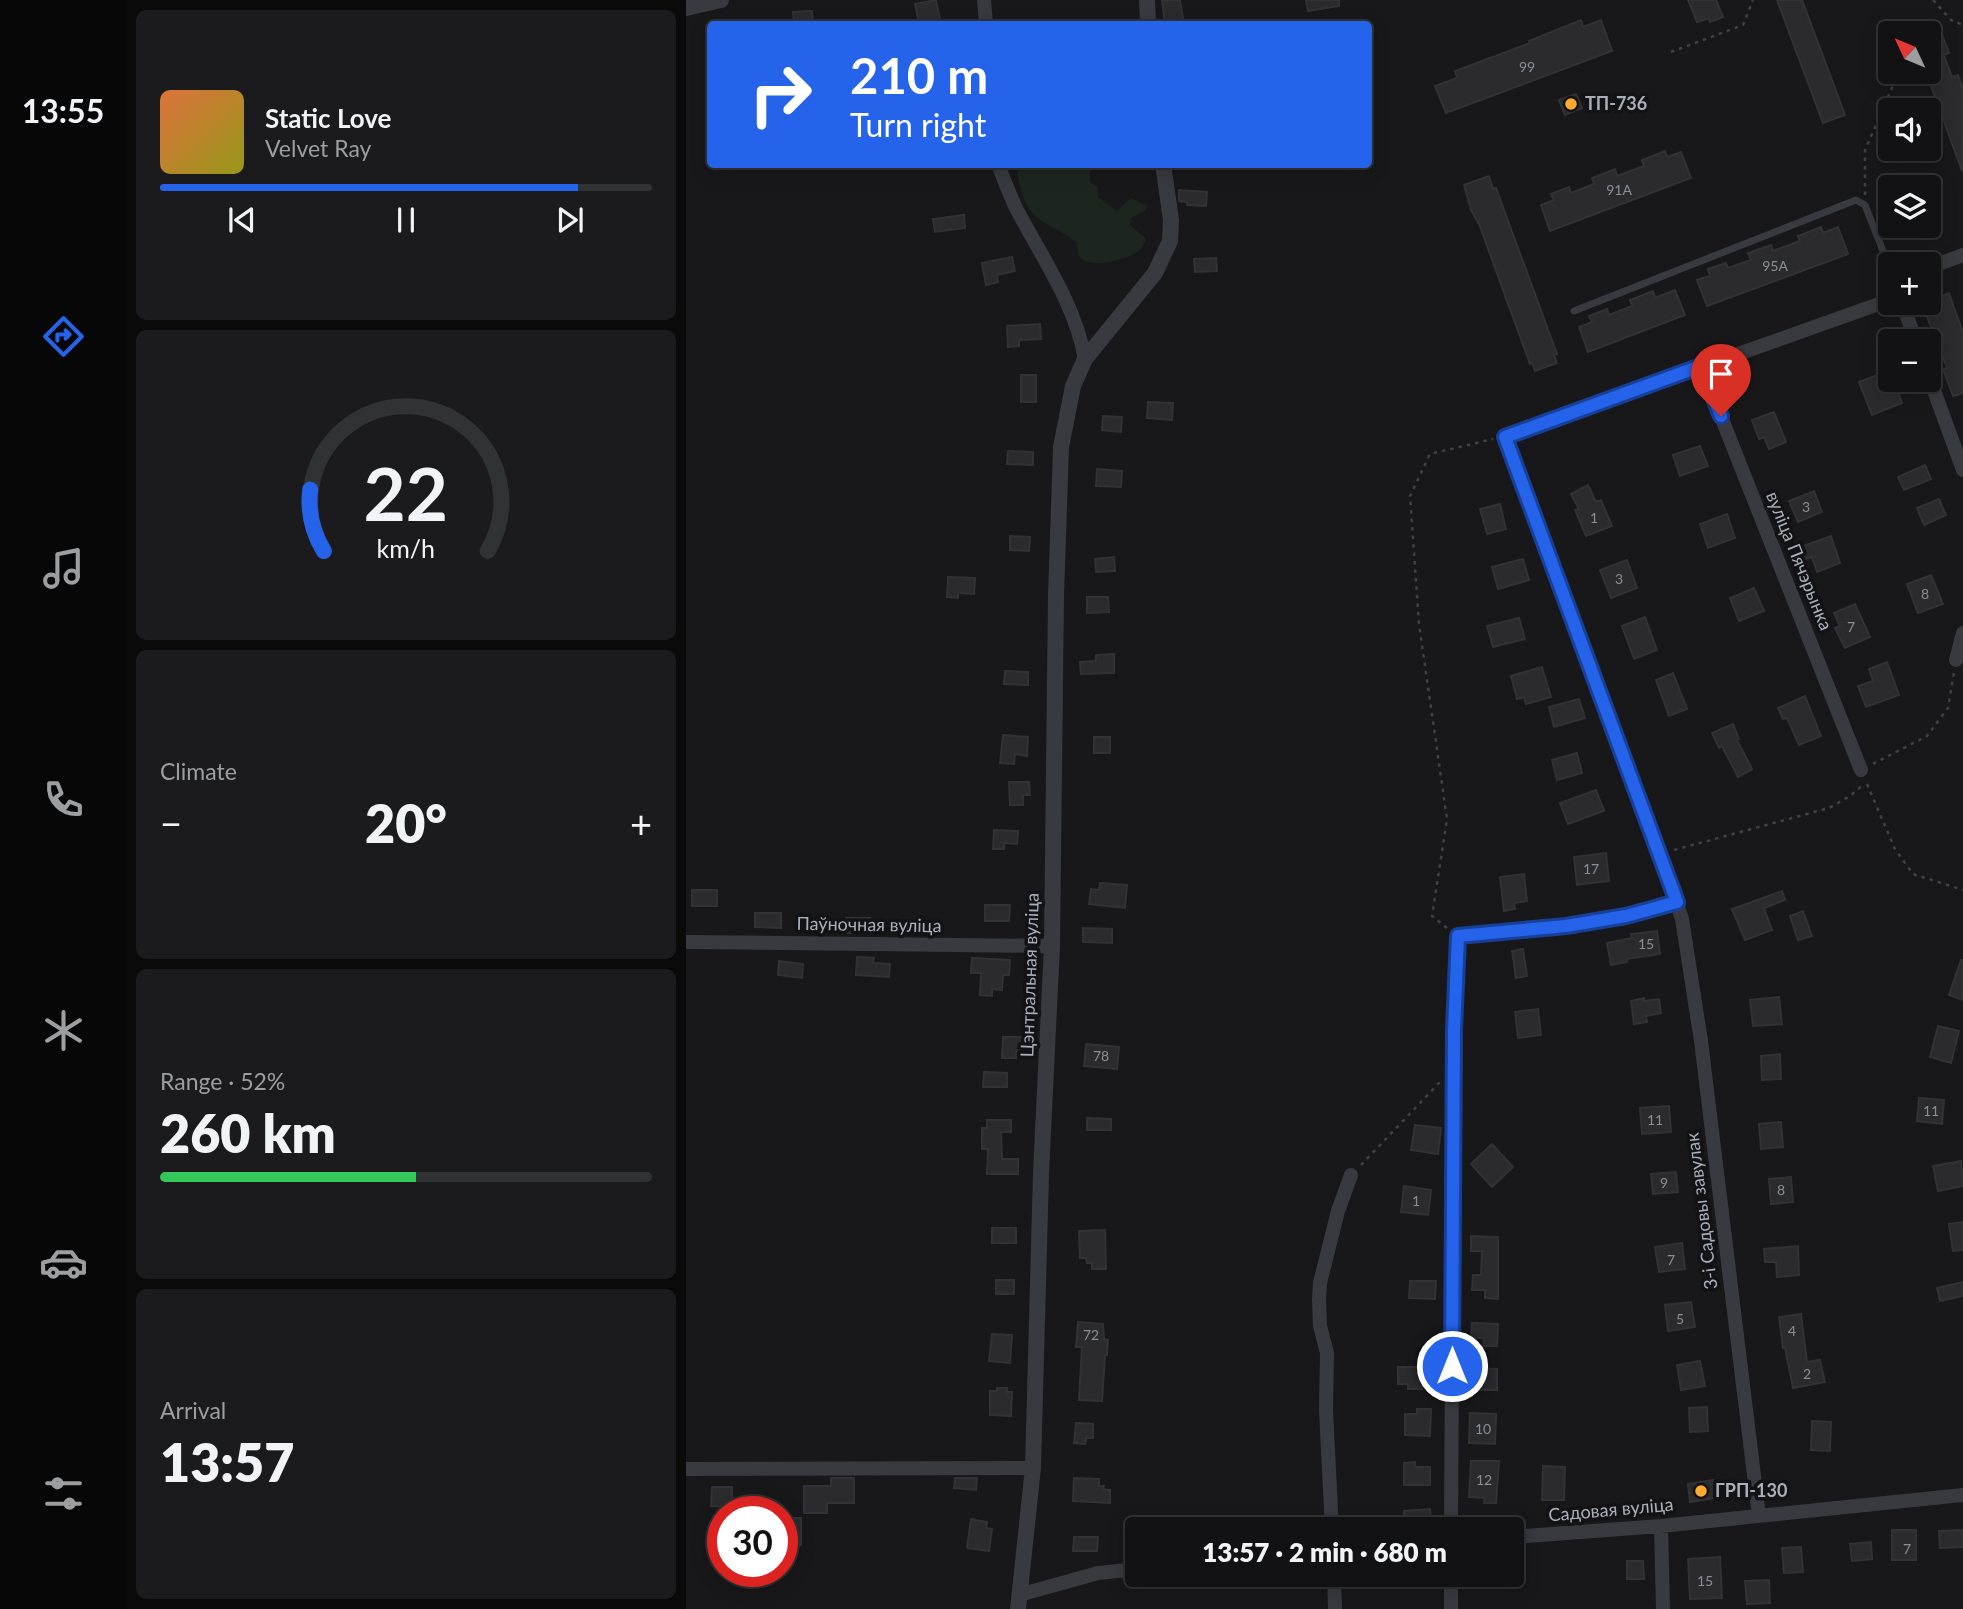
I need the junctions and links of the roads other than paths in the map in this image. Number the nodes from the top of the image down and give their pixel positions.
1 (721, 0) edge
2 (984, 0) edge
3 (1147, 0) edge
4 (686, 8) edge
5 (986, 21) edge
6 (1148, 21) edge
7 (1000, 168) edge
8 (1164, 168) edge
9 (1884, 252) edge
10 (1963, 255) edge
11 (1941, 263) edge
12 (1878, 304) edge
13 (1574, 312) dead end
14 (1084, 359) junction
15 (1701, 366) junction
16 (1935, 392) edge
17 (1963, 470) edge
18 (1963, 633) edge
19 (1956, 660) road end
20 (1861, 770) road end
21 (1677, 902) junction
22 (686, 942) edge
23 (1052, 946) junction
24 (1351, 1175) road end
25 (1033, 1468) junction
26 (686, 1469) edge
27 (1963, 1495) edge
28 (1759, 1516) junction
29 (1331, 1517) edge
30 (1451, 1517) edge
31 (1661, 1526) junction
32 (1524, 1536) edge
33 (1125, 1570) edge
34 (1334, 1587) edge
35 (1451, 1587) edge
36 (1018, 1602) edge
37 (1335, 1609) edge
38 (1451, 1609) edge
39 (1663, 1609) edge

1 - 4 street
2 - 5 street
3 - 6 street
7 - 14 street
8 - 14 street, Цэнтральная вуліца
9 - 13 lane
10 - 11 street
12 - 15 street
14 - 23 street, Цэнтральная вуліца
15 - 20 street, вуліца Пячэрынка
15 - 21 street, 3-і Садовы завулак
16 - 17 street
18 - 19 street
21 - 28 street, 3-і Садовы завулак
21 - 30 street
22 - 23 street, Паўночная вуліца
23 - 25 street, Цэнтральная вуліца
24 - 29 street
25 - 26 street
25 - 36 street, Цэнтральная вуліца
27 - 28 street, Садовая вуліца
28 - 31 street, Садовая вуліца
31 - 32 street, Садовая вуліца
31 - 39 street
33 - 36 street, Цэнтральная вуліца
34 - 37 street
35 - 38 street

